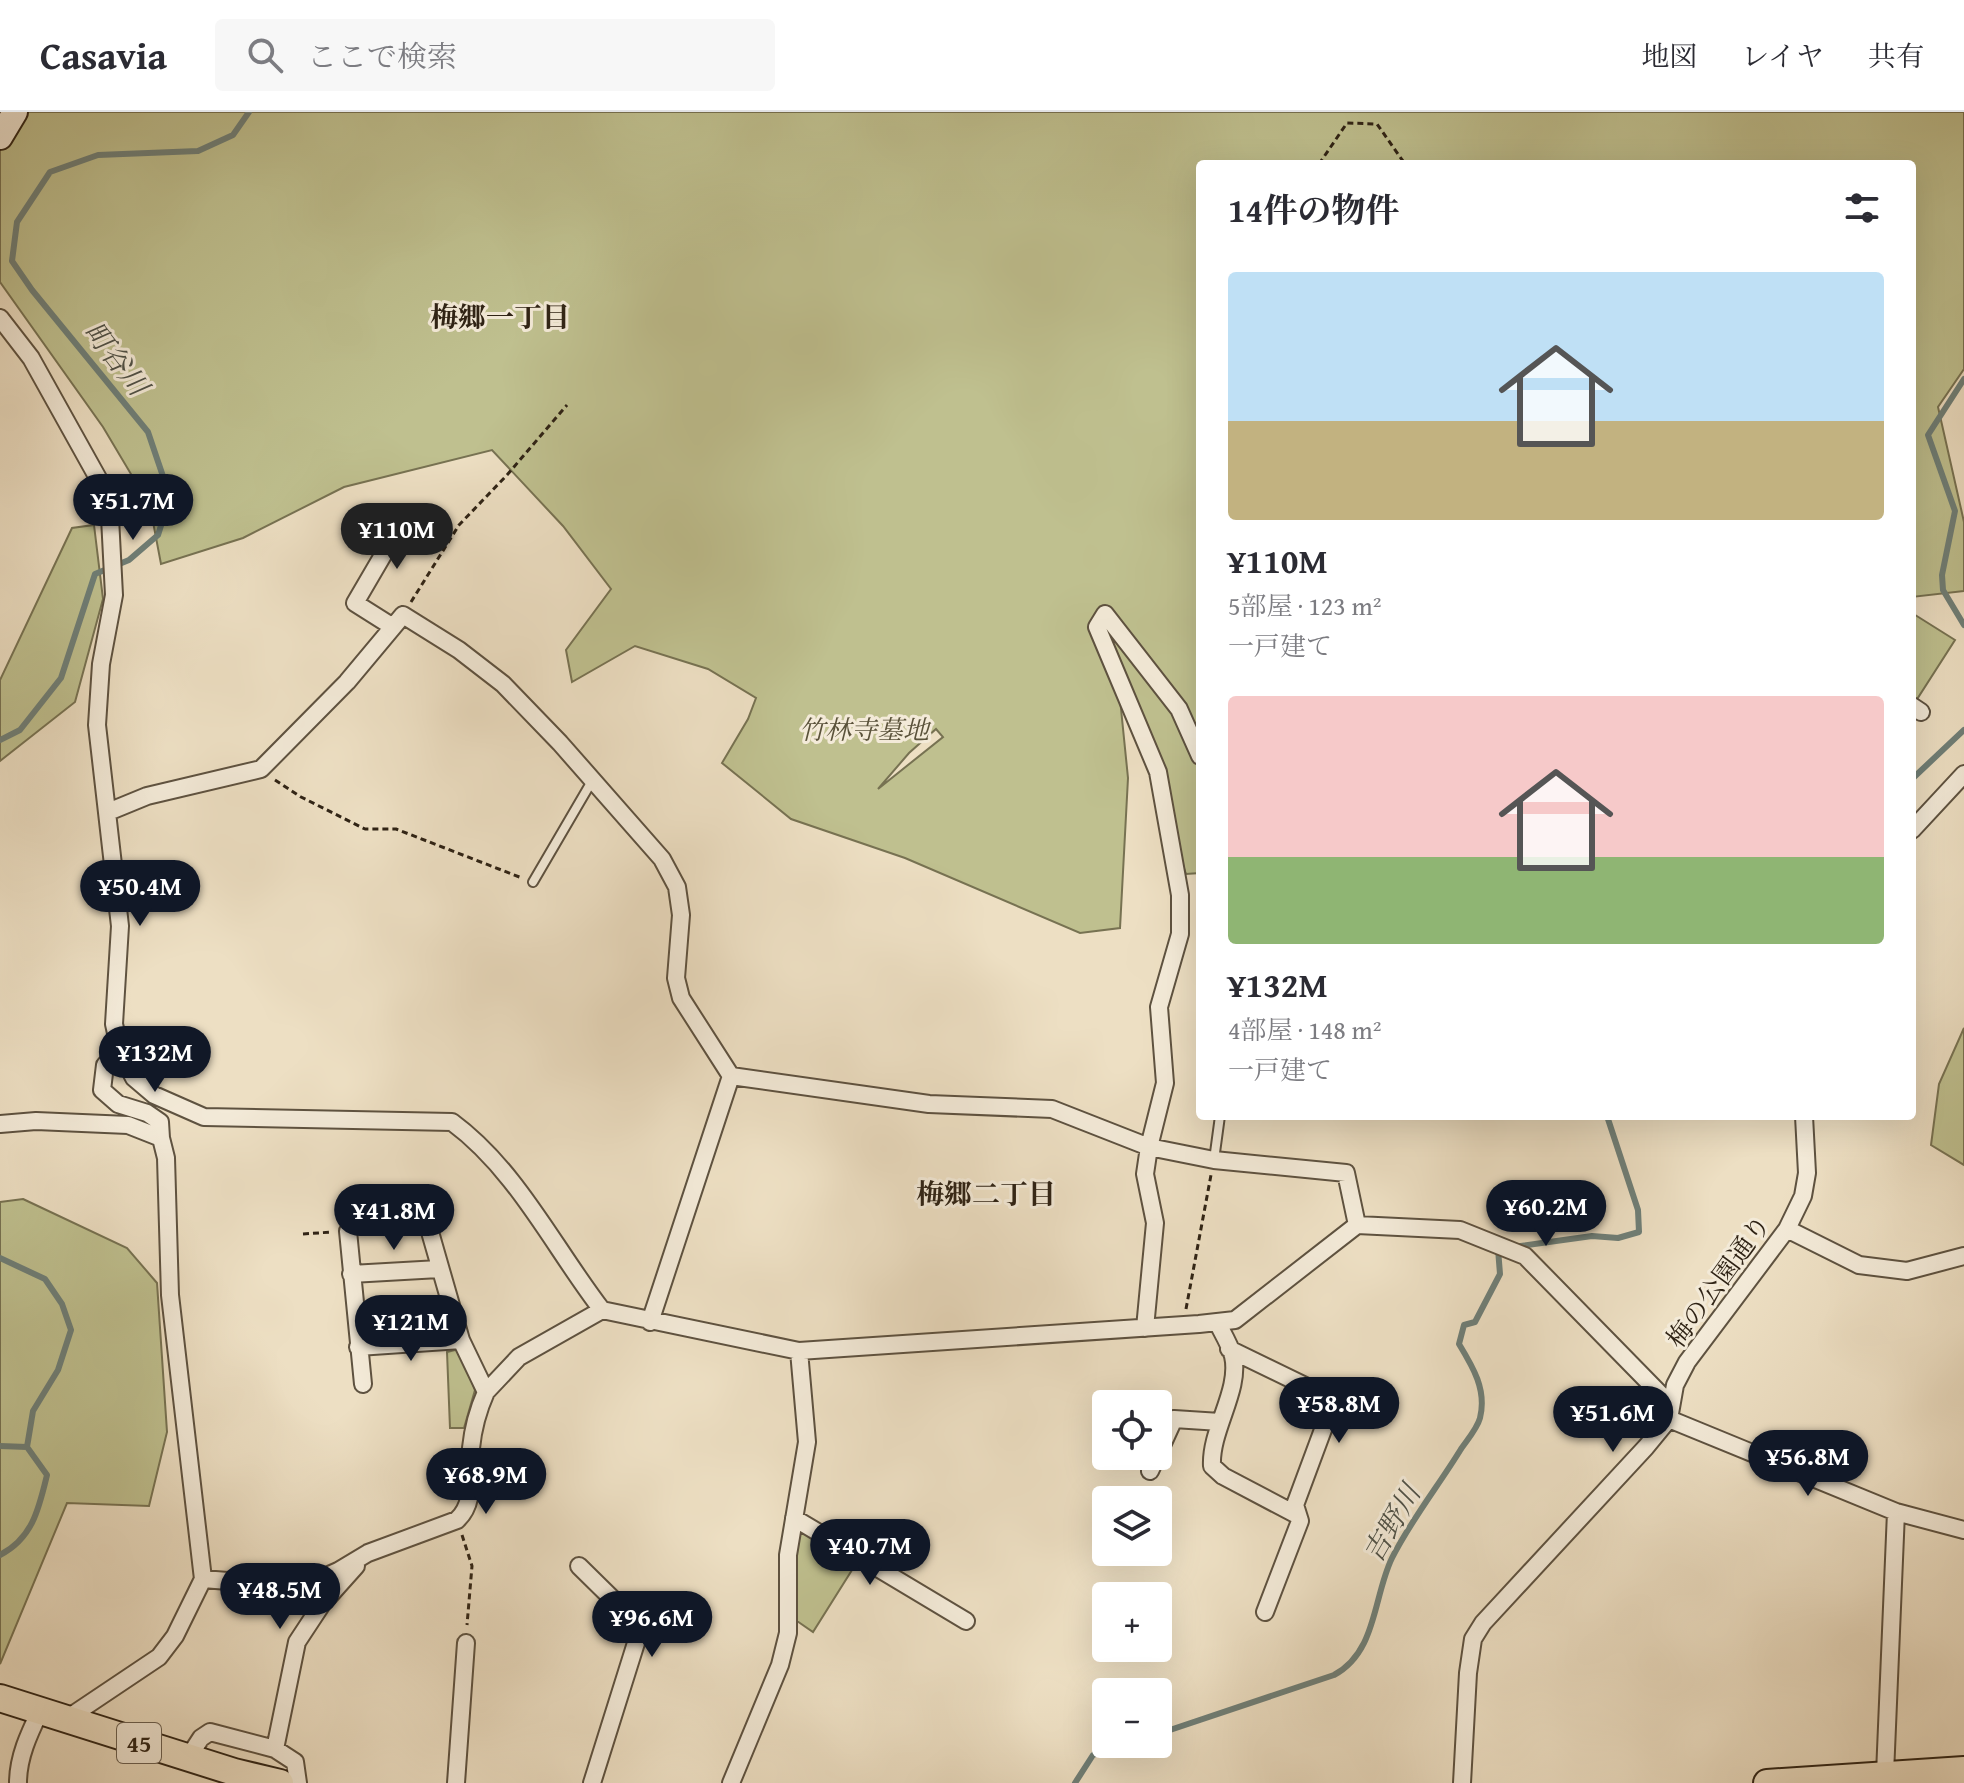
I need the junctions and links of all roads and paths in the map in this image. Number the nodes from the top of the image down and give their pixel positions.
1 (15, 112) edge
2 (0, 137) edge
3 (1322, 160) edge
4 (1402, 160) edge
5 (0, 318) edge
6 (567, 405) dead end
7 (407, 514) dead end
8 (398, 621) junction
9 (1196, 747) edge
10 (261, 769) junction
11 (1964, 774) edge
12 (593, 780) junction
13 (108, 812) junction
14 (1916, 826) edge
15 (533, 882) joint
16 (120, 1051) junction
17 (731, 1076) junction
18 (1219, 1120) edge
19 (1804, 1120) edge
20 (0, 1124) edge
21 (161, 1138) junction
22 (1149, 1147) junction
23 (1214, 1160) junction
24 (428, 1225) dead end
25 (1357, 1225) junction
26 (1787, 1229) junction
27 (348, 1231) dead end
28 (1964, 1256) edge
29 (439, 1269) junction
30 (351, 1274) junction
31 (602, 1310) junction
32 (650, 1322) junction
33 (1217, 1322) junction
34 (1183, 1325) junction
35 (1145, 1328) junction
36 (461, 1340) junction
37 (358, 1347) junction
38 (1229, 1349) junction
39 (799, 1351) junction
40 (363, 1384) dead end
41 (486, 1392) junction
42 (1669, 1411) junction
43 (1220, 1422) junction
44 (1172, 1423) edge
45 (1896, 1512) junction
46 (1297, 1515) junction
47 (794, 1518) junction
48 (457, 1520) junction
49 (1964, 1530) edge
50 (368, 1553) junction
51 (579, 1566) dead end
52 (203, 1579) junction
53 (1265, 1612) dead end
54 (966, 1621) dead end
55 (466, 1643) joint
56 (0, 1698) edge
57 (40, 1711) junction
58 (65, 1720) junction
59 (275, 1749) junction
60 (188, 1758) junction
61 (1964, 1770) edge
62 (1884, 1778) edge
63 (18, 1783) edge
64 (278, 1783) edge
65 (298, 1783) edge
66 (456, 1783) edge
67 (592, 1783) edge
68 (731, 1783) edge
69 (1462, 1783) edge
70 (1767, 1783) edge

1 - 2 main road
3 - 4 path
5 - 13 street
6 - 8 path
7 - 8 street
8 - 10 street
8 - 12 street
9 - 22 street
10 - 13 street
10 - 15 path
11 - 14 street
12 - 15 lane
12 - 17 street
13 - 16 street
16 - 21 street
16 - 31 street
17 - 22 street
17 - 32 street
18 - 23 lane
19 - 26 street, 梅の公園通り
20 - 21 street
21 - 52 street
22 - 23 street
22 - 35 street
23 - 25 street
23 - 34 path
24 - 29 street
25 - 33 street
25 - 42 street
26 - 28 street
26 - 42 street, 梅の公園通り
27 - 30 street
29 - 30 street
29 - 36 street
30 - 37 street
31 - 32 street
31 - 41 street
32 - 39 street
33 - 34 street
33 - 38 street
34 - 35 street
35 - 39 street
36 - 37 street
36 - 41 street
37 - 40 street
38 - 43 street
38 - 46 street
39 - 47 street
41 - 48 street
42 - 45 street
42 - 69 street, 梅の公園通り
43 - 44 street
43 - 46 street
45 - 49 street
45 - 62 street
46 - 53 street
47 - 54 street
47 - 68 street
48 - 50 street
48 - 55 path
50 - 52 street
50 - 59 street
51 - 67 street
52 - 58 street
55 - 66 street
56 - 57 main road, 45
57 - 58 main road, 45
57 - 63 street
58 - 60 main road, 45
59 - 60 street
59 - 65 street
60 - 64 main road, 45
61 - 62 main road
62 - 70 main road

